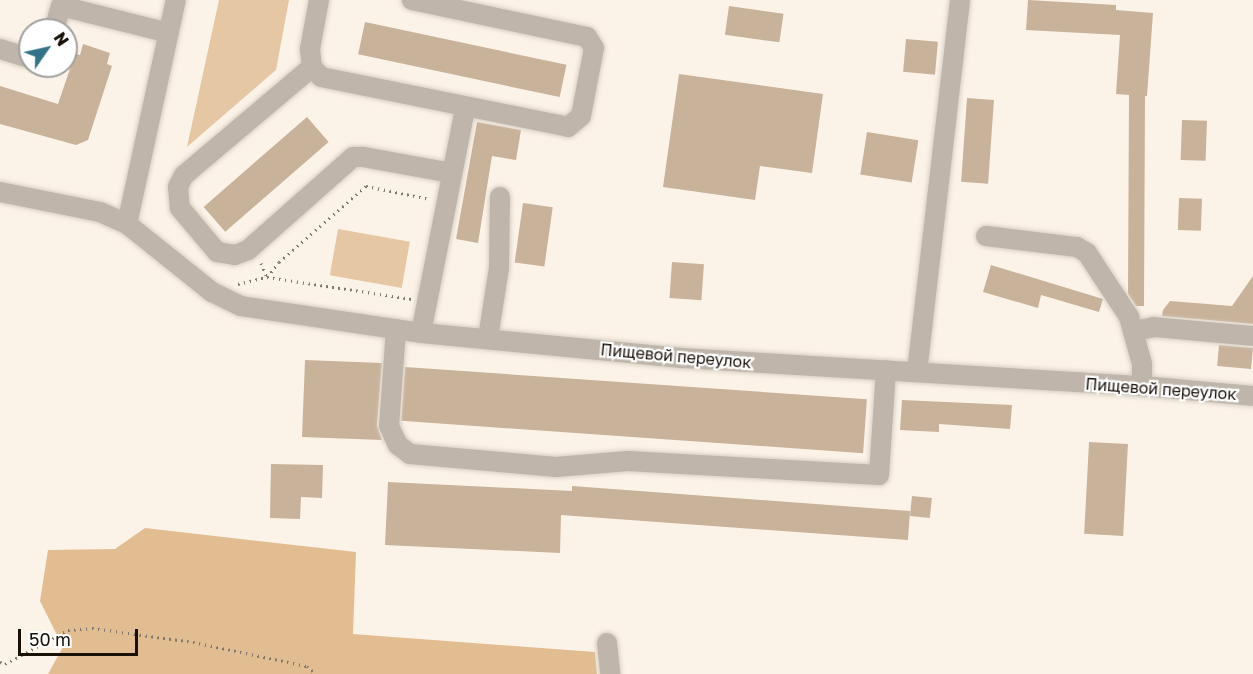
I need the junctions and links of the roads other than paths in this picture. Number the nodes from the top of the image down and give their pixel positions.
1 (176, 0) edge
2 (319, 0) edge
3 (412, 0) edge
4 (960, 0) edge
5 (58, 18) edge
6 (169, 33) junction
7 (0, 49) edge
8 (18, 54) edge
9 (312, 67) junction
10 (465, 108) junction
11 (451, 173) junction
12 (0, 192) edge
13 (500, 197) dead end
14 (127, 224) junction
15 (986, 236) dead end
16 (396, 329) junction
17 (1134, 331) junction
18 (421, 333) junction
19 (1253, 336) edge
20 (488, 338) junction
21 (886, 370) junction
22 (917, 372) junction
23 (1142, 386) junction
24 (1253, 396) edge
25 (607, 644) dead end
26 (610, 674) edge

1 - 6 street
2 - 9 street
3 - 10 street
4 - 22 street
5 - 6 street
6 - 14 street
7 - 8 street
9 - 10 street
9 - 11 street
10 - 11 street
11 - 18 street
12 - 14 street, Пищевой переулок
13 - 20 street
14 - 16 street, Пищевой переулок
15 - 17 street
16 - 18 street, Пищевой переулок
16 - 21 street
17 - 19 street
17 - 23 street
18 - 20 street, Пищевой переулок
20 - 21 street, Пищевой переулок
21 - 22 street, Пищевой переулок
22 - 23 street, Пищевой переулок
23 - 24 street, Пищевой переулок
25 - 26 street

